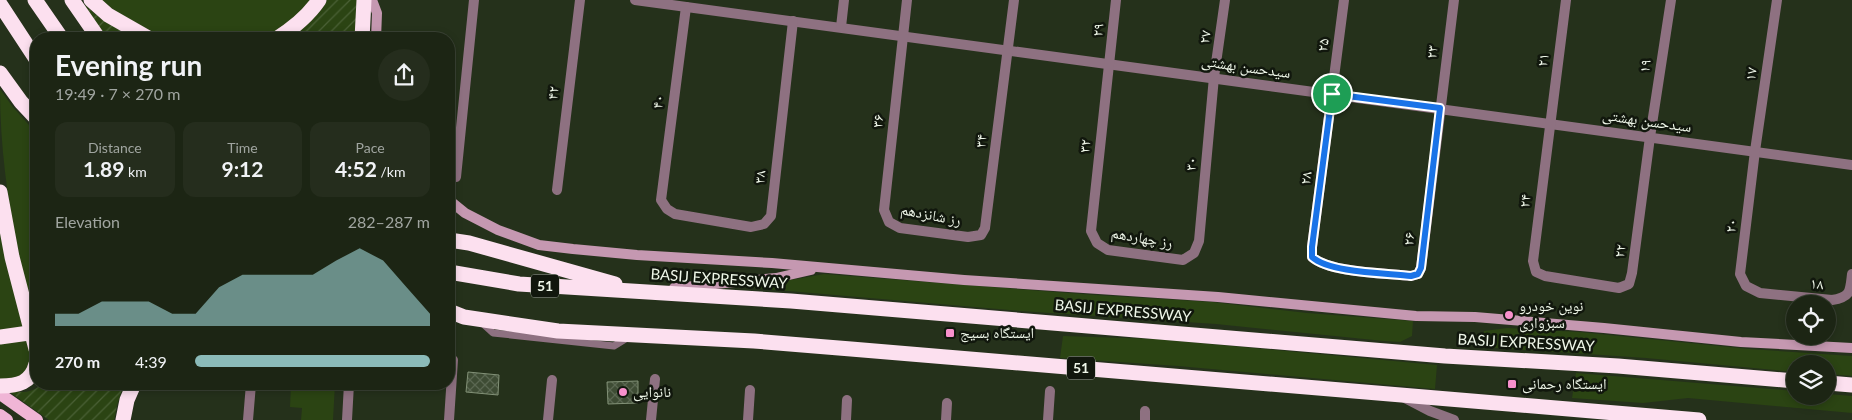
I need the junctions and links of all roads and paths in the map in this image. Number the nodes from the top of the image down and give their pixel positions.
1 (35, 0) edge
2 (72, 0) edge
3 (91, 0) edge
4 (319, 0) edge
5 (364, 0) edge
6 (372, 0) edge
7 (474, 0) edge
8 (580, 0) edge
9 (635, 0) edge
10 (844, 0) edge
11 (908, 0) edge
12 (1014, 0) edge
13 (1116, 0) edge
14 (1225, 0) edge
15 (1344, 0) edge
16 (1454, 0) edge
17 (1566, 0) edge
18 (1670, 0) edge
19 (1777, 0) edge
20 (0, 4) edge
21 (686, 7) junction
22 (794, 21) junction
23 (841, 28) junction
24 (57, 32) edge
25 (94, 32) edge
26 (138, 32) edge
27 (287, 32) edge
28 (362, 32) edge
29 (376, 32) edge
30 (903, 36) junction
31 (30, 50) edge
32 (1007, 50) junction
33 (1109, 63) junction
34 (0, 73) edge
35 (1214, 78) junction
36 (1332, 94) junction
37 (1440, 108) junction
38 (30, 112) edge
39 (1550, 123) junction
40 (1650, 137) junction
41 (1755, 151) junction
42 (1852, 165) edge
43 (456, 177) dead end
44 (557, 190) dead end
45 (0, 192) edge
46 (661, 200) joint
47 (455, 205) edge
48 (884, 210) joint
49 (1091, 231) joint
50 (455, 235) edge
51 (981, 235) joint
52 (455, 241) edge
53 (469, 243) junction
54 (1194, 253) joint
55 (1320, 264) joint
56 (819, 268) junction
57 (455, 273) edge
58 (1852, 274) edge
59 (1545, 276) joint
60 (643, 292) junction
61 (1760, 293) joint
62 (455, 314) edge
63 (30, 326) edge
64 (30, 332) edge
65 (0, 337) edge
66 (1852, 348) edge
67 (30, 378) edge
68 (655, 379) dead end
69 (552, 380) dead end
70 (1786, 380) edge
71 (1836, 384) edge
72 (1852, 385) edge
73 (0, 386) edge
74 (131, 390) edge
75 (250, 390) edge
76 (349, 390) edge
77 (451, 390) edge
78 (750, 390) dead end
79 (1050, 391) dead end
80 (0, 394) edge
81 (1400, 395) junction
82 (848, 400) dead end
83 (947, 403) dead end
84 (0, 415) edge
85 (7, 420) edge
86 (37, 420) edge
87 (122, 420) edge
88 (248, 420) edge
89 (347, 420) edge
90 (449, 420) edge
91 (548, 420) edge
92 (651, 420) edge
93 (748, 420) edge
94 (846, 420) edge
95 (946, 420) edge
96 (1048, 420) edge
97 (1454, 420) edge
98 (1699, 420) edge

1 - 24 highway
2 - 25 highway
3 - 26 highway
4 - 27 highway
5 - 28 highway
6 - 29 main road
7 - 43 street
8 - 44 street, ۴۲
9 - 21 street, سیدحسن بهشتی
10 - 23 street
11 - 30 street, ۳۶
12 - 32 street, ۳۴
13 - 33 street, ۲۹
14 - 35 street, ۲۷
15 - 36 street, ۲۵
16 - 37 street, ۲۳
17 - 39 street, ۲۱
18 - 40 street, ۱۹
19 - 41 street, ۱۷
20 - 31 highway
21 - 22 street, سیدحسن بهشتی
21 - 46 street, ۴۰
22 - 23 street, سیدحسن بهشتی
22 - 46 street, ۳۸
23 - 30 street, سیدحسن بهشتی
30 - 32 street, سیدحسن بهشتی
30 - 48 street, ۳۶
32 - 33 street, سیدحسن بهشتی
32 - 51 street, ۳۴
33 - 35 street, سیدحسن بهشتی
33 - 49 street, ۳۲
34 - 38 highway
35 - 36 street, سیدحسن بهشتی
35 - 54 street, ۳۰
36 - 37 street, سیدحسن بهشتی
36 - 55 street, ۲۸
37 - 39 street, سیدحسن بهشتی
37 - 55 street, ۲۶
39 - 40 street, سیدحسن بهشتی
39 - 59 street, ۲۴
40 - 41 street, سیدحسن بهشتی
40 - 59 street, ۲۲
41 - 42 street, سیدحسن بهشتی
41 - 61 street, ۲۰
45 - 63 highway
47 - 56 main road
48 - 51 street, رز شانزدهم
49 - 54 street, رز چهاردهم
50 - 53 highway
52 - 53 highway
53 - 60 highway
56 - 60 main road
56 - 66 main road
57 - 60 highway, BASIJ EXPRESSWAY / 51
58 - 61 street, ۱۸
60 - 70 highway, BASIJ EXPRESSWAY / 51
62 - 81 highway, 51
64 - 65 highway
67 - 73 highway
68 - 92 street
69 - 91 street
71 - 72 highway
74 - 87 highway
75 - 88 street
76 - 89 street
77 - 90 street
78 - 93 street
79 - 96 street
80 - 86 main road
81 - 97 street
81 - 98 highway, 51
82 - 94 street
83 - 95 street
84 - 85 main road

